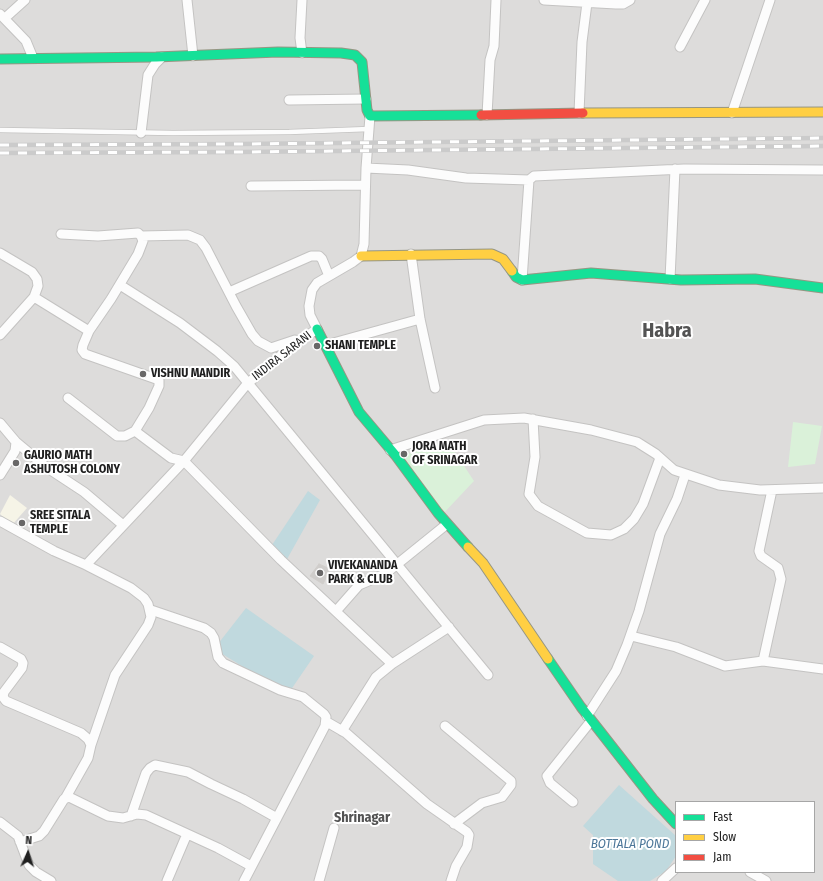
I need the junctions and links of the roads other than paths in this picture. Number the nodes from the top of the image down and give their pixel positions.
1 (25, 0) edge
2 (187, 0) edge
3 (302, 0) edge
4 (496, 0) edge
5 (544, 0) edge
6 (630, 0) edge
7 (705, 0) edge
8 (770, 0) edge
9 (587, 3) junction
10 (2, 16) edge
11 (680, 47) dead end
12 (302, 53) junction
13 (193, 56) junction
14 (162, 57) junction
15 (33, 58) junction
16 (0, 59) edge
17 (366, 99) junction
18 (289, 100) dead end
19 (823, 112) edge
20 (579, 113) junction
21 (732, 113) junction
22 (486, 115) junction
23 (370, 116) junction
24 (0, 130) edge
25 (369, 130) junction
26 (141, 133) junction
27 (366, 168) junction
28 (675, 169) junction
29 (823, 170) edge
30 (529, 180) junction
31 (365, 185) junction
32 (251, 186) dead end
33 (61, 234) dead end
34 (141, 236) junction
35 (0, 253) edge
36 (410, 254) junction
37 (361, 256) junction
38 (329, 276) junction
39 (670, 279) junction
40 (522, 280) junction
41 (120, 285) junction
42 (823, 288) edge
43 (228, 292) junction
44 (34, 297) junction
45 (420, 319) junction
46 (317, 329) junction
47 (89, 331) junction
48 (309, 334) junction
49 (0, 335) edge
50 (326, 345) junction
51 (247, 384) junction
52 (435, 388) dead end
53 (68, 398) dead end
54 (533, 419) junction
55 (0, 423) edge
56 (135, 431) junction
57 (16, 442) junction
58 (390, 450) junction
59 (660, 458) junction
60 (184, 461) junction
61 (2, 469) edge
62 (685, 474) junction
63 (823, 488) edge
64 (772, 490) junction
65 (0, 521) edge
66 (447, 524) junction
67 (123, 525) junction
68 (396, 564) junction
69 (86, 565) junction
70 (151, 610) junction
71 (337, 610) junction
72 (449, 627) junction
73 (631, 636) junction
74 (0, 648) edge
75 (763, 661) junction
76 (392, 664) junction
77 (823, 669) edge
78 (488, 675) dead end
79 (589, 718) junction
80 (327, 722) junction
81 (445, 726) dead end
82 (342, 731) junction
83 (91, 745) junction
84 (66, 797) junction
85 (573, 802) dead end
86 (131, 816) junction
87 (277, 818) junction
88 (0, 822) edge
89 (675, 823) edge
90 (454, 824) junction
91 (334, 828) dead end
92 (187, 834) junction
93 (20, 842) junction
94 (251, 866) junction
95 (675, 869) edge
96 (752, 873) edge
97 (52, 881) edge
98 (167, 881) edge
99 (244, 881) edge
100 (319, 881) edge
101 (451, 881) edge
102 (662, 881) edge
103 (766, 881) edge

1 - 10 street
2 - 13 street
3 - 12 street
4 - 22 street
5 - 9 street
6 - 9 street
7 - 11 street
8 - 21 street
9 - 20 street
10 - 15 street
12 - 13 street
12 - 17 street
13 - 14 street
14 - 15 street
14 - 26 street
15 - 16 street
17 - 18 street
17 - 23 street
19 - 21 street
20 - 21 street
20 - 22 street
22 - 23 street
23 - 25 street
24 - 26 lane
25 - 26 lane
25 - 27 street
27 - 30 street
27 - 31 street
28 - 29 street
28 - 30 street
28 - 39 street
30 - 40 street
31 - 32 street
31 - 37 street
33 - 34 street
34 - 41 street
34 - 43 street
35 - 44 street
36 - 37 street
36 - 40 street
36 - 45 street
37 - 38 street, INDIRA SARANI
38 - 43 street
38 - 46 street, INDIRA SARANI
39 - 40 street
39 - 42 street
41 - 47 street
41 - 51 street
43 - 48 street
44 - 47 street
44 - 49 street
45 - 50 street
45 - 52 street
46 - 48 street, INDIRA SARANI
46 - 50 street
47 - 56 street
48 - 51 street, INDIRA SARANI
50 - 58 street
51 - 60 street, INDIRA SARANI
51 - 68 street
53 - 56 street
54 - 58 street
54 - 59 street
54 - 59 street
55 - 57 street
56 - 60 street
57 - 61 street
57 - 67 street
58 - 66 street
59 - 62 street
60 - 67 street, INDIRA SARANI
60 - 71 street
62 - 64 street
62 - 73 street
63 - 64 street
64 - 75 street
65 - 69 street
66 - 68 street
66 - 79 street
67 - 69 street, INDIRA SARANI
68 - 71 street
68 - 72 street
69 - 70 street
70 - 80 street
70 - 83 street
71 - 76 street
72 - 76 street
72 - 78 street
73 - 75 street
73 - 79 street
74 - 83 street
75 - 77 street
76 - 82 street
79 - 85 street
79 - 89 street
80 - 82 street
80 - 87 street
81 - 90 street
82 - 90 street
83 - 84 street
84 - 86 street
84 - 93 street
86 - 87 street
86 - 92 street
87 - 94 street
88 - 93 street
90 - 101 street
91 - 100 street
92 - 94 street
92 - 98 street
93 - 97 street
94 - 99 street
95 - 102 street
96 - 103 street

